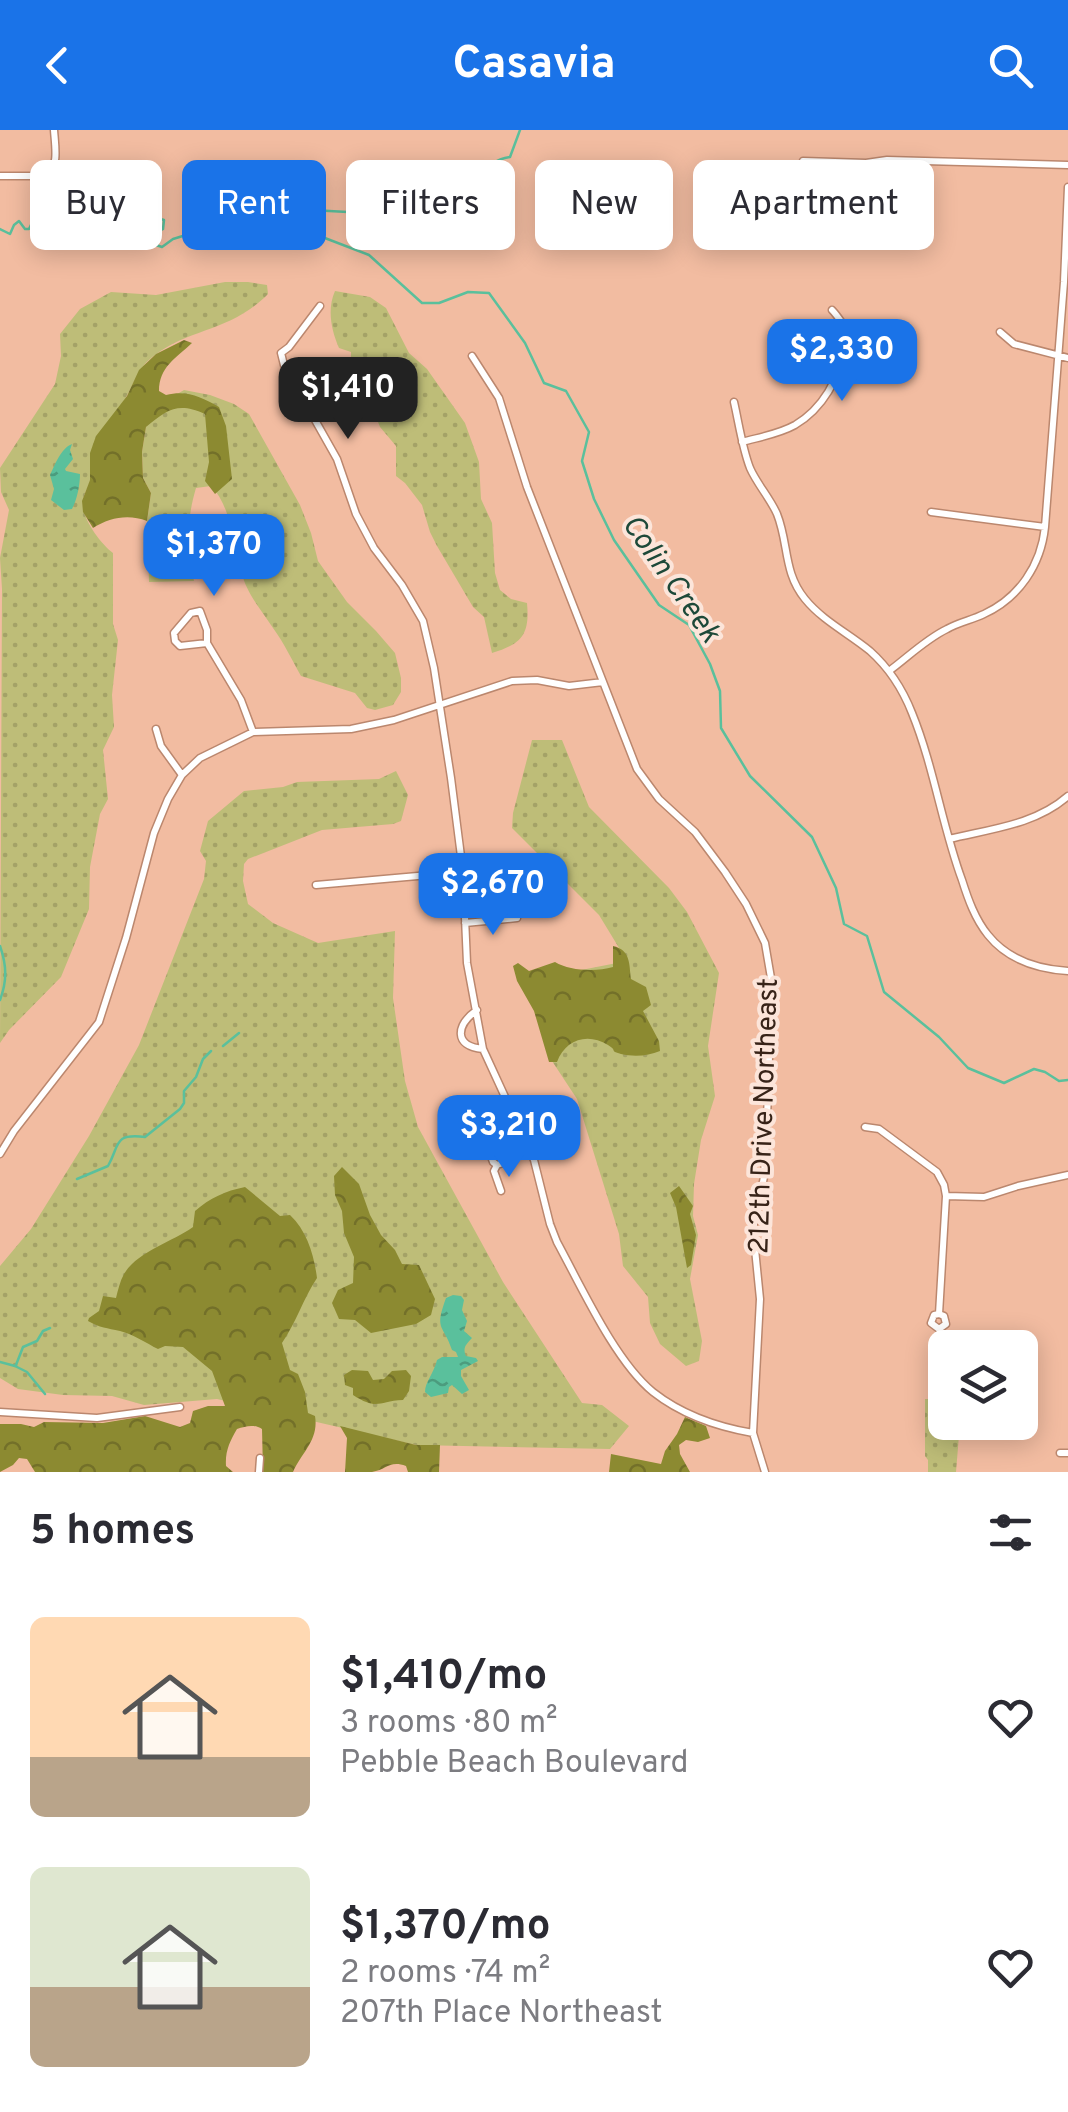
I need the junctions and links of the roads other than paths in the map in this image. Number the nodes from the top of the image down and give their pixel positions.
1 (54, 130) edge
2 (934, 162) edge
3 (1068, 166) edge
4 (0, 176) edge
5 (1068, 187) edge
6 (320, 306) dead end
7 (832, 310) dead end
8 (1000, 332) dead end
9 (472, 356) dead end
10 (1058, 356) junction
11 (1068, 358) edge
12 (734, 402) dead end
13 (742, 442) junction
14 (931, 512) dead end
15 (1044, 527) junction
16 (207, 643) junction
17 (890, 671) junction
18 (603, 682) junction
19 (440, 705) junction
20 (156, 729) dead end
21 (253, 732) junction
22 (182, 775) junction
23 (1068, 796) edge
24 (949, 839) junction
25 (463, 872) junction
26 (316, 885) dead end
27 (517, 918) dead end
28 (465, 923) junction
29 (1068, 971) edge
30 (477, 1010) junction
31 (483, 1049) junction
32 (466, 1112) dead end
33 (864, 1127) dead end
34 (522, 1132) junction
35 (502, 1142) junction
36 (486, 1143) junction
37 (529, 1148) junction
38 (0, 1154) edge
39 (507, 1156) junction
40 (497, 1166) junction
41 (1068, 1176) edge
42 (501, 1191) dead end
43 (946, 1196) junction
44 (939, 1314) dead end
45 (180, 1407) dead end
46 (0, 1412) edge
47 (753, 1433) junction
48 (260, 1458) dead end
49 (259, 1472) edge
50 (765, 1472) edge

1 - 4 street
2 - 3 street
5 - 10 street
6 - 19 street
7 - 13 street
8 - 10 street
9 - 18 street, 212th Drive Northeast
10 - 11 street
10 - 15 street
12 - 13 street
13 - 17 street
14 - 15 street
15 - 17 street
16 - 16 street
16 - 21 street
17 - 24 street
18 - 19 street
18 - 47 street, 212th Drive Northeast
19 - 21 street
19 - 25 street
20 - 22 street
21 - 22 street
22 - 38 street
23 - 24 street
24 - 29 street
25 - 26 street
25 - 28 street
27 - 28 street
28 - 30 street
30 - 31 street
30 - 31 street
31 - 34 street
32 - 36 street
33 - 43 street
34 - 35 street
34 - 37 street
35 - 36 street
35 - 39 street
36 - 40 street
37 - 39 street
37 - 47 street
39 - 40 street
40 - 42 street
41 - 43 street
43 - 44 street
45 - 46 street
47 - 50 street, 212th Drive Northeast
48 - 49 street

